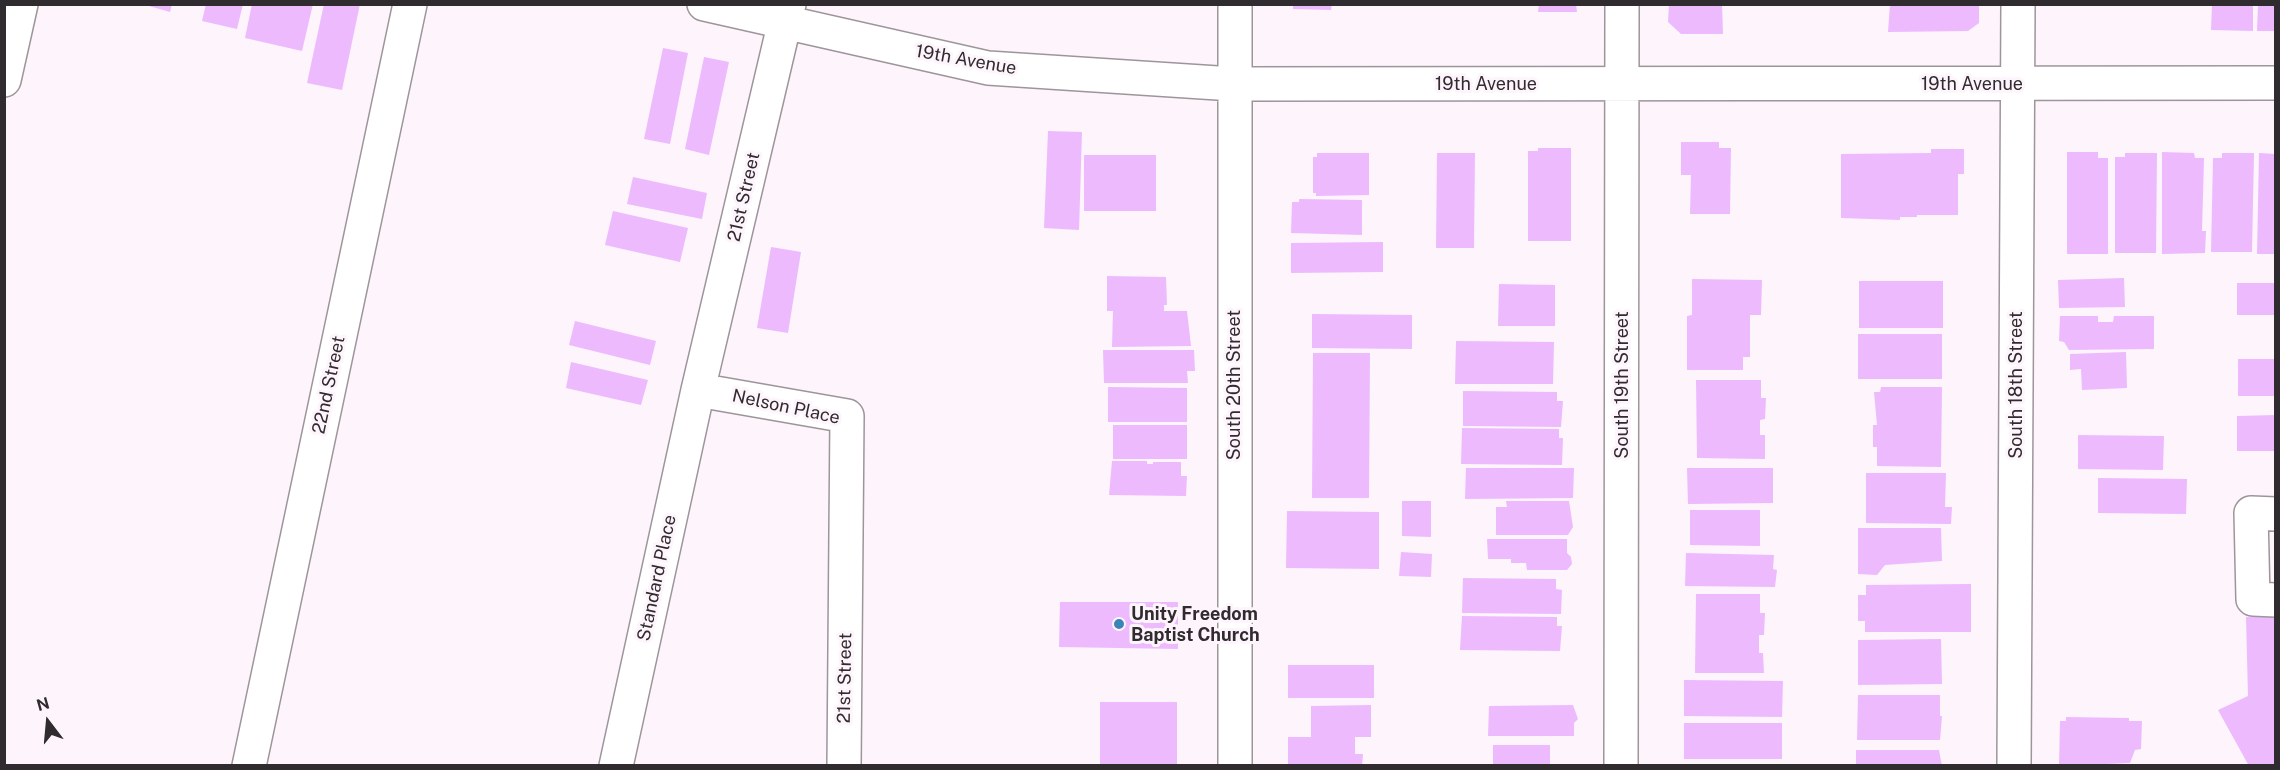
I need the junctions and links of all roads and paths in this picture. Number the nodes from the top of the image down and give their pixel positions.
1 (21, 4) edge
2 (410, 4) edge
3 (704, 4) edge
4 (1235, 4) edge
5 (1623, 4) edge
6 (2018, 4) edge
7 (787, 13) edge
8 (4, 80) edge
9 (2276, 83) edge
10 (1233, 84) junction
11 (1622, 84) junction
12 (2017, 84) junction
13 (698, 390) junction
14 (2276, 514) edge
15 (846, 519) joint
16 (2264, 599) edge
17 (249, 765) edge
18 (616, 765) edge
19 (844, 765) edge
20 (1235, 765) edge
21 (1621, 765) edge
22 (2014, 765) edge

1 - 8 street
2 - 17 street, 22nd Street
3 - 7 street, 19th Avenue
4 - 10 street, South 20th Street
5 - 11 street, South 19th Street
6 - 12 street, South 18th Street
7 - 10 street, 19th Avenue
7 - 13 street, 21st Street
9 - 12 street, 19th Avenue
10 - 11 street, 19th Avenue
10 - 20 street, South 20th Street
11 - 12 street, 19th Avenue
11 - 21 street, South 19th Street
12 - 22 street, South 18th Street
13 - 15 street, Nelson Place
13 - 18 street, Standard Place
14 - 16 street
15 - 19 street, 21st Street

